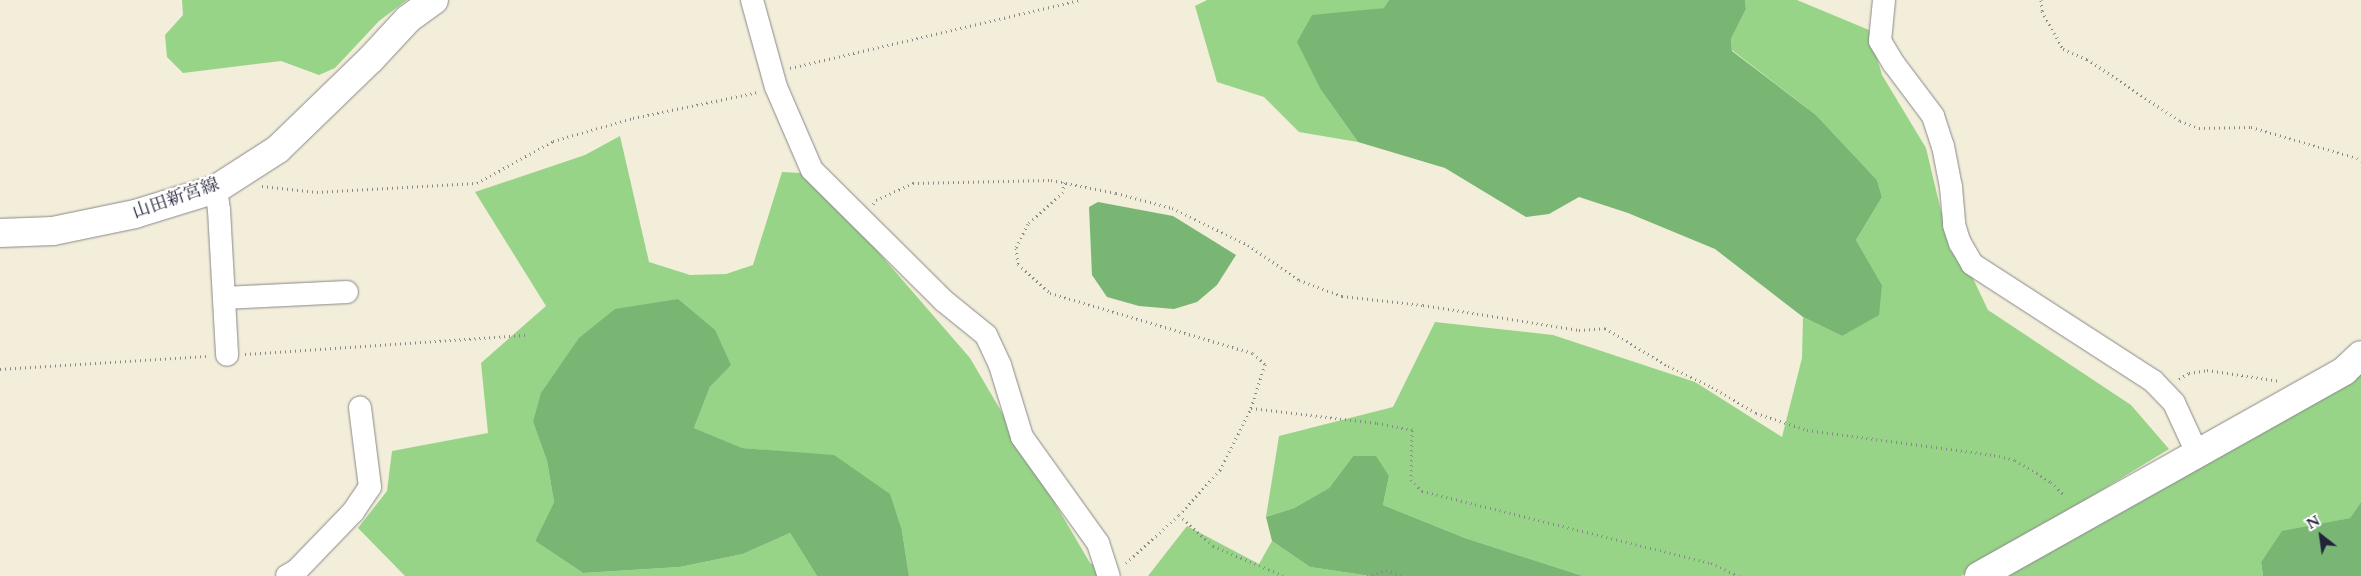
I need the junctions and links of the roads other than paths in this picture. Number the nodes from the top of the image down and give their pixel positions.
1 (434, 0) edge
2 (752, 0) edge
3 (1884, 0) edge
4 (216, 189) junction
5 (0, 233) edge
6 (346, 292) dead end
7 (224, 298) junction
8 (227, 355) road end
9 (2361, 355) edge
10 (360, 408) dead end
11 (2197, 453) junction
12 (1117, 570) edge
13 (287, 576) edge
14 (1979, 576) edge

1 - 4 main road, 山田新宮線
2 - 12 street
3 - 11 street
4 - 5 main road, 山田新宮線
4 - 7 street
6 - 7 street
7 - 8 street
9 - 11 main road
10 - 13 street
11 - 14 main road

